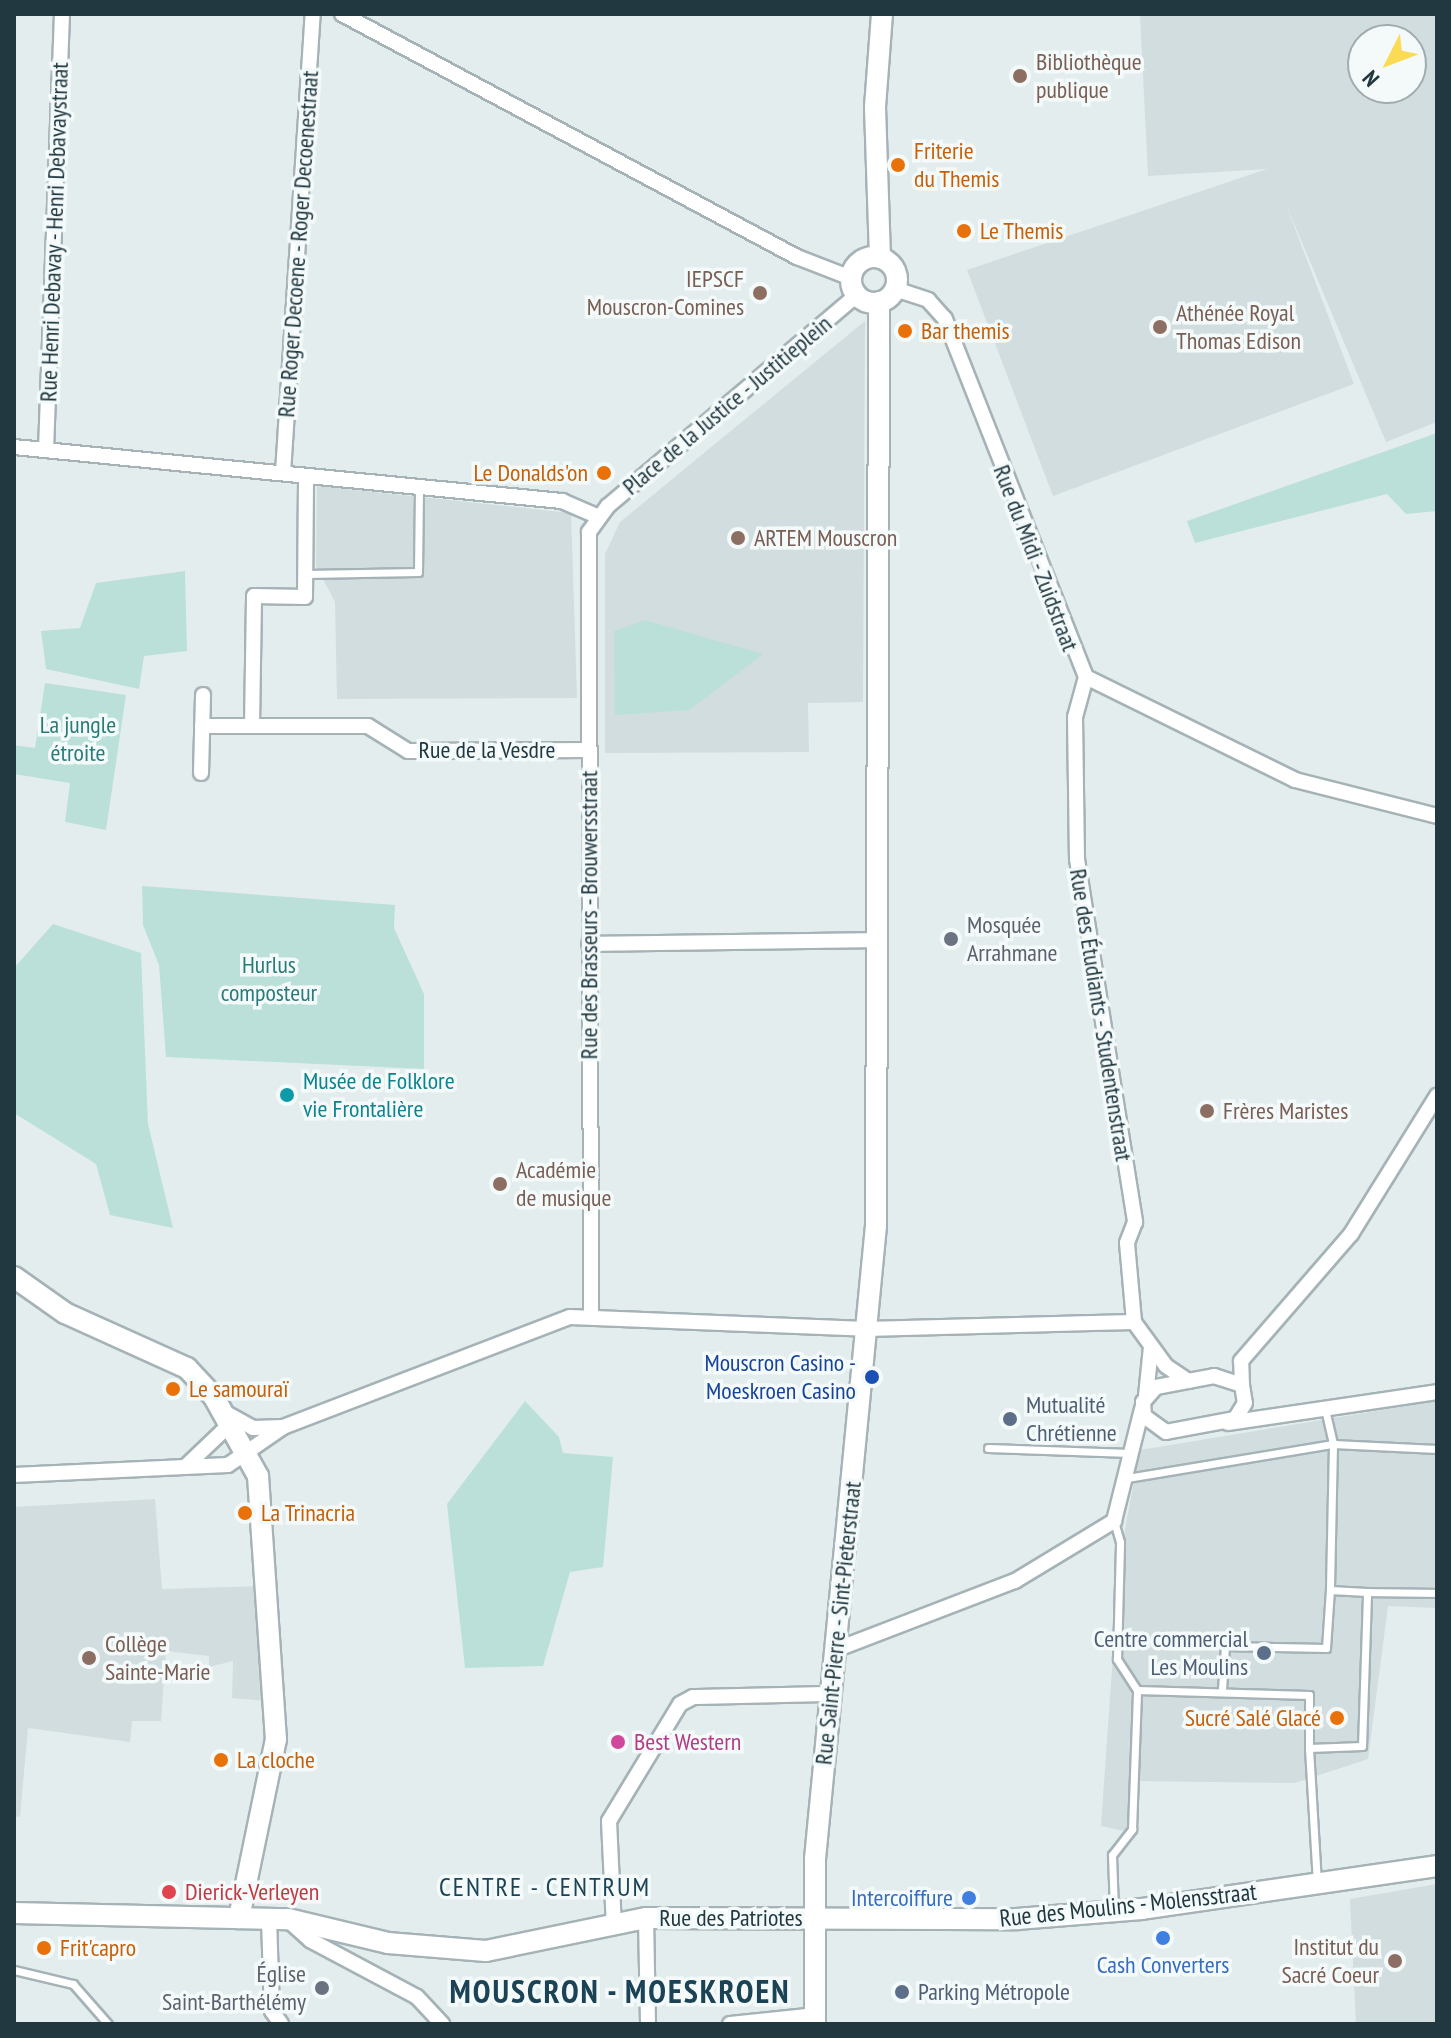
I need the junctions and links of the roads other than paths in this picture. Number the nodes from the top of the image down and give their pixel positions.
1 (62, 14) edge
2 (313, 14) edge
3 (342, 14) edge
4 (882, 14) edge
5 (880, 258) junction
6 (854, 286) junction
7 (887, 296) junction
8 (14, 447) edge
9 (46, 450) junction
10 (283, 473) junction
11 (306, 476) junction
12 (419, 486) junction
13 (599, 517) junction
14 (306, 574) junction
15 (1086, 677) junction
16 (203, 695) dead end
17 (202, 726) junction
18 (252, 726) junction
19 (588, 750) junction
20 (201, 773) dead end
21 (1437, 816) edge
22 (877, 940) junction
23 (589, 944) junction
24 (1437, 1096) edge
25 (14, 1277) edge
26 (591, 1316) junction
27 (1134, 1322) junction
28 (866, 1329) junction
29 (1151, 1347) junction
30 (1188, 1381) junction
31 (1242, 1385) junction
32 (1437, 1392) edge
33 (214, 1397) junction
34 (1144, 1402) junction
35 (1245, 1403) junction
36 (1325, 1407) junction
37 (1269, 1417) junction
38 (1228, 1423) junction
39 (228, 1426) junction
40 (283, 1427) junction
41 (1166, 1432) junction
42 (1333, 1444) junction
43 (988, 1448) dead end
44 (1437, 1449) edge
45 (246, 1455) junction
46 (1131, 1460) junction
47 (185, 1468) junction
48 (14, 1475) edge
49 (1114, 1521) junction
50 (1330, 1590) junction
51 (1367, 1592) junction
52 (1437, 1593) edge
53 (835, 1650) junction
54 (1222, 1689) junction
55 (1137, 1690) junction
56 (830, 1694) junction
57 (1309, 1748) junction
58 (1437, 1866) edge
59 (1317, 1885) junction
60 (1114, 1912) junction
61 (14, 1915) edge
62 (817, 1917) junction
63 (239, 1918) junction
64 (646, 1918) junction
65 (279, 1919) junction
66 (614, 1927) junction
67 (14, 1970) edge
68 (815, 2019) edge
69 (108, 2024) edge
70 (281, 2024) edge
71 (442, 2024) edge
72 (648, 2024) edge
73 (730, 2024) edge

1 - 9 street, Rue Henri Debavay - Henri Debavaystraat
2 - 10 street, Rue Roger Decoene - Roger Decoenestraat
3 - 6 street
4 - 5 street
5 - 6 street, Place de la Justice - Justitieplein
5 - 7 street
6 - 7 street
6 - 13 street, Place de la Justice - Justitieplein
7 - 15 street, Rue du Midi - Zuidstraat
7 - 22 street, Rue Saint-Pierre - Sint-Pieterstraat
8 - 9 street
9 - 10 street
10 - 11 street
11 - 12 street
11 - 14 street
12 - 13 street
12 - 14 lane
13 - 19 street, Rue des Brasseurs - Brouwersstraat
14 - 18 street
15 - 21 street, Rue du Midi - Zuidstraat
15 - 27 street, Rue des Étudiants - Studentenstraat
16 - 17 street
17 - 18 street, Rue de la Vesdre
17 - 20 street
18 - 19 street, Rue de la Vesdre
19 - 23 street, Rue des Brasseurs - Brouwersstraat
22 - 23 street
22 - 28 street, Rue Saint-Pierre - Sint-Pieterstraat
23 - 26 street, Rue des Brasseurs - Brouwersstraat
24 - 31 street
25 - 33 street
26 - 28 street
26 - 40 street
27 - 28 street
27 - 29 street, Rue des Étudiants - Studentenstraat
28 - 53 street, Rue Saint-Pierre - Sint-Pieterstraat
29 - 30 street, Rue des Étudiants - Studentenstraat
29 - 34 street
30 - 31 street
30 - 34 street
31 - 35 street
32 - 36 street
33 - 39 street
33 - 40 street
34 - 41 street
34 - 46 street
35 - 37 street
35 - 38 street
36 - 37 street
36 - 42 lane
37 - 38 street
38 - 41 street
39 - 45 street
39 - 47 street
40 - 45 street
41 - 46 street
42 - 44 lane
42 - 46 lane
42 - 50 lane
43 - 46 lane
45 - 47 street
45 - 63 street
46 - 49 street
47 - 48 street
49 - 53 street
49 - 55 lane
50 - 51 lane
50 - 54 lane
51 - 52 lane
51 - 57 lane
53 - 56 street, Rue Saint-Pierre - Sint-Pieterstraat
54 - 55 lane
54 - 57 lane
55 - 60 lane
56 - 62 street, Rue Saint-Pierre - Sint-Pieterstraat
56 - 66 street
57 - 59 lane
58 - 59 street, Rue des Moulins - Molensstraat
59 - 60 street, Rue des Moulins - Molensstraat
60 - 62 street, Rue des Moulins - Molensstraat
61 - 63 street, Rue des Patriotes
62 - 64 street, Rue des Patriotes
62 - 68 street, Rue Saint-Pierre - Sint-Pieterstraat
63 - 65 street, Rue des Patriotes
64 - 66 street, Rue des Patriotes
64 - 72 street
65 - 66 street, Rue des Patriotes
65 - 70 street
65 - 71 street
67 - 69 lane
68 - 73 street

